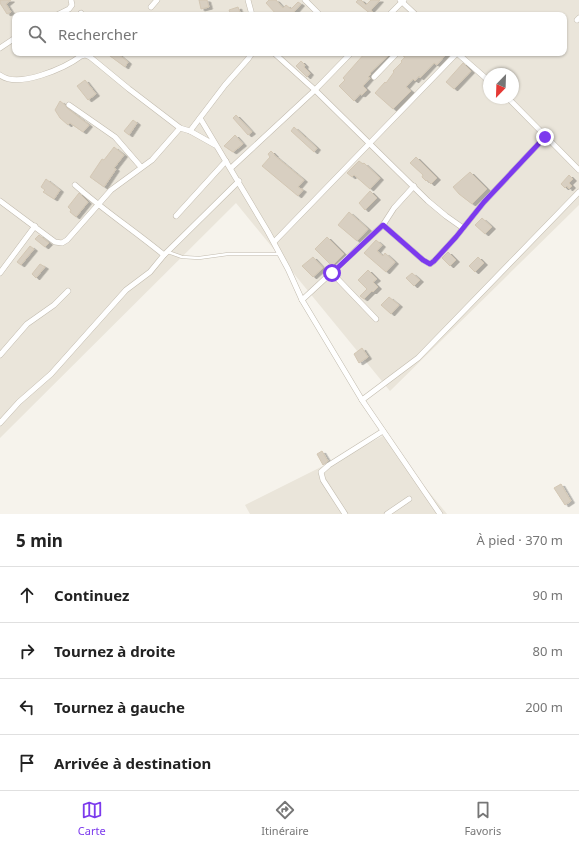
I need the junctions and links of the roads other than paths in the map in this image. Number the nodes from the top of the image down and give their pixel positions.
1 (71, 0) edge
2 (157, 0) edge
3 (248, 0) edge
4 (305, 0) edge
5 (402, 1) edge
6 (152, 7) dead end
7 (63, 12) edge
8 (251, 12) edge
9 (317, 12) edge
10 (392, 12) edge
11 (413, 12) edge
12 (12, 40) edge
13 (0, 48) edge
14 (81, 56) edge
15 (93, 56) edge
16 (250, 56) edge
17 (277, 56) edge
18 (348, 56) edge
19 (394, 56) edge
20 (454, 56) edge
21 (460, 56) edge
22 (0, 75) edge
23 (483, 76) edge
24 (374, 77) dead end
25 (315, 90) junction
26 (514, 104) edge
27 (69, 105) dead end
28 (200, 118) junction
29 (180, 128) junction
30 (190, 132) junction
31 (545, 137) junction
32 (369, 143) junction
33 (216, 145) junction
34 (226, 161) junction
35 (141, 167) junction
36 (231, 168) junction
37 (579, 170) edge
38 (239, 181) junction
39 (75, 185) dead end
40 (414, 186) junction
41 (579, 192) edge
42 (0, 201) edge
43 (98, 204) junction
44 (176, 216) dead end
45 (383, 225) junction
46 (34, 226) junction
47 (463, 228) junction
48 (274, 242) junction
49 (166, 254) junction
50 (280, 254) junction
51 (0, 273) edge
52 (332, 273) junction
53 (68, 291) dead end
54 (302, 300) junction
55 (376, 319) dead end
56 (0, 355) edge
57 (362, 400) junction
58 (0, 423) edge
59 (383, 431) junction
60 (409, 499) dead end
61 (345, 514) edge
62 (387, 514) edge
63 (440, 514) edge

1 - 7 street
2 - 6 street
3 - 8 street
4 - 9 street
5 - 10 street
5 - 11 street
12 - 13 street
14 - 22 street
15 - 29 street
16 - 28 street
17 - 25 street
18 - 25 street
19 - 24 street
20 - 32 street
21 - 23 street
25 - 32 street
25 - 36 street
26 - 31 street
27 - 35 street
28 - 30 street
28 - 33 street
29 - 30 street
29 - 35 street
30 - 33 street
31 - 37 street
31 - 47 street
32 - 40 street
32 - 48 street
33 - 34 street
34 - 36 street
34 - 44 street
35 - 43 street
36 - 38 street
38 - 48 street
38 - 49 street
39 - 43 street
40 - 45 street
40 - 47 street
41 - 57 street
42 - 46 street
43 - 46 street
43 - 49 street
45 - 47 street
45 - 52 street
46 - 51 street
48 - 50 street
49 - 50 lane
49 - 58 street
50 - 54 street
52 - 54 street
52 - 55 street
53 - 56 street
54 - 57 street
57 - 59 street
59 - 61 street
59 - 63 street
60 - 62 street

